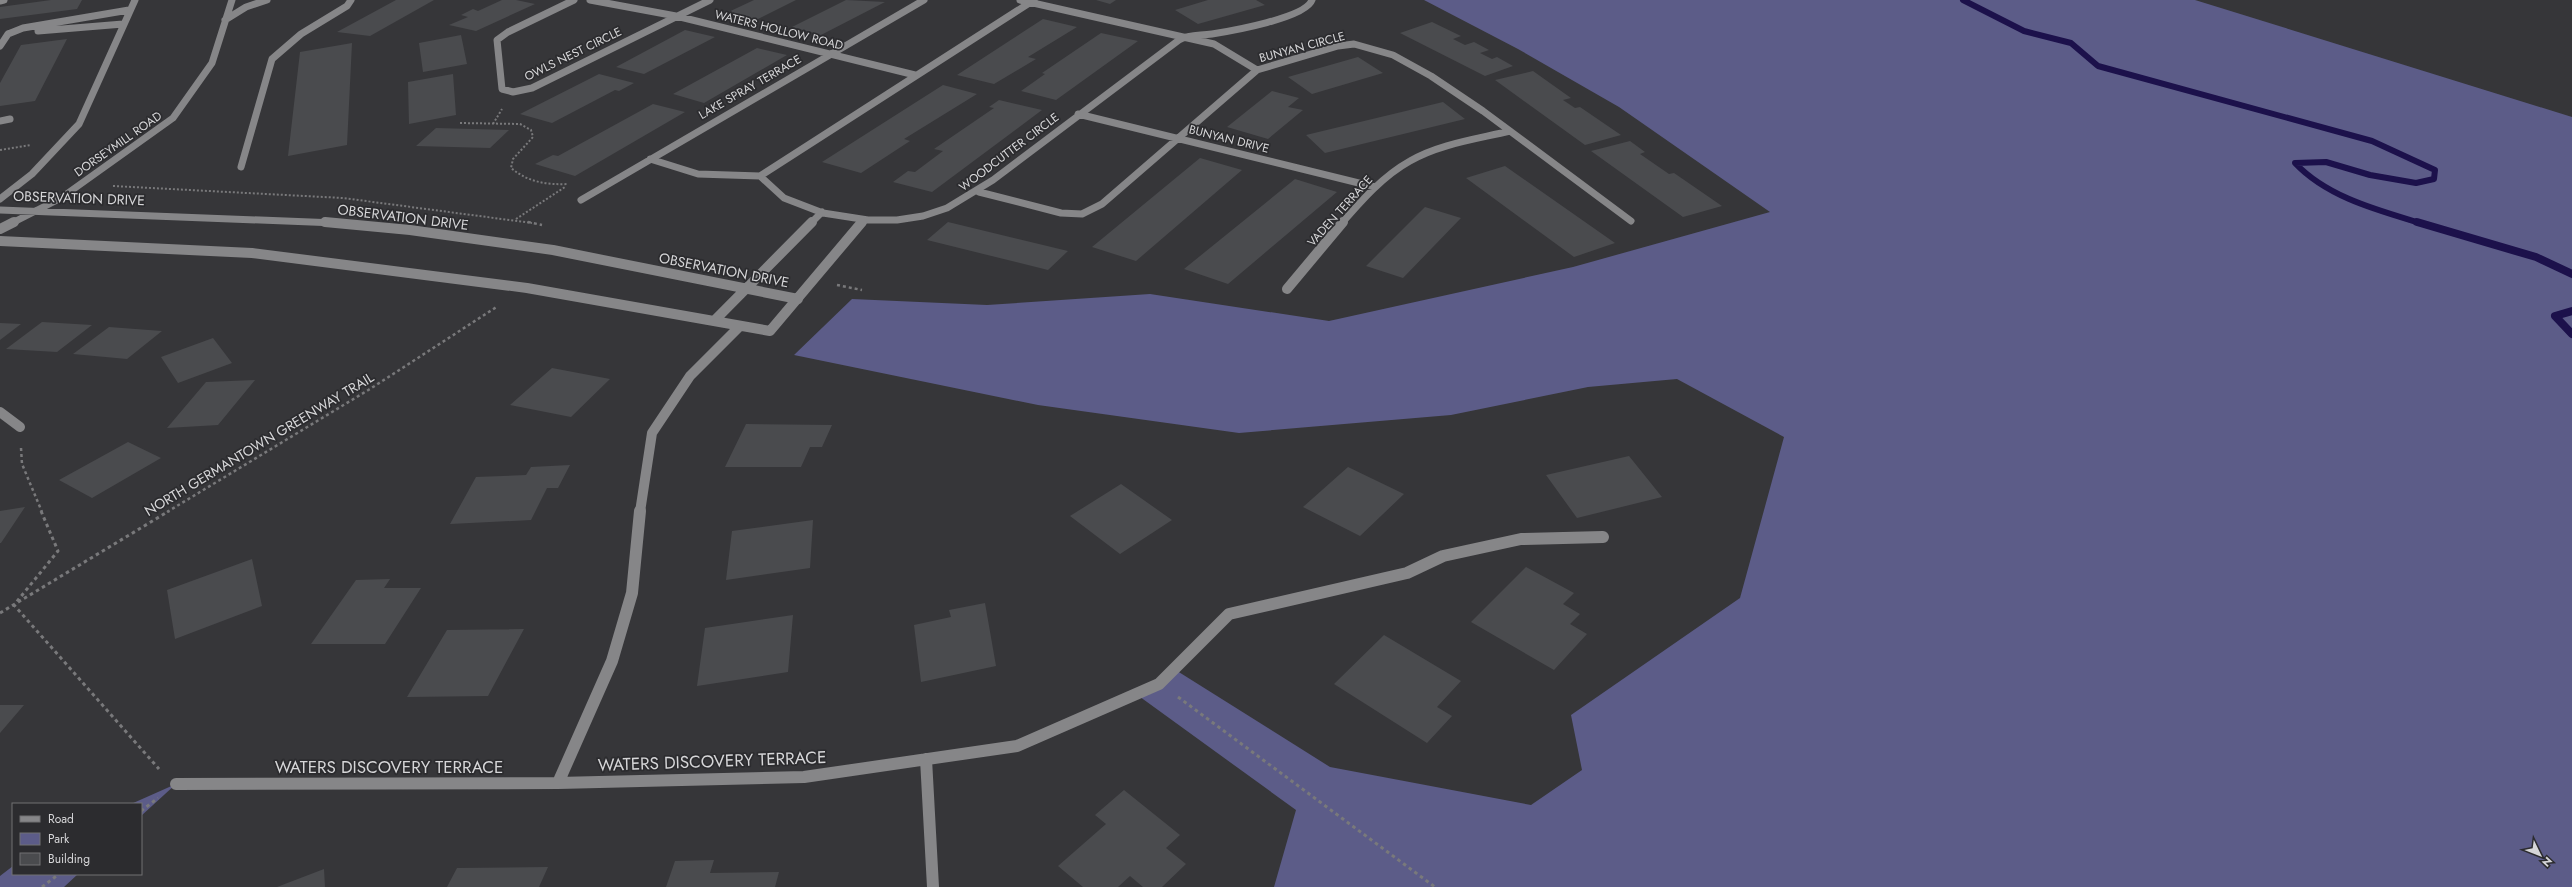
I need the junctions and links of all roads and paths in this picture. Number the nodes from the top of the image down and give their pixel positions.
1 (0, 0) edge
2 (4, 0) edge
3 (135, 0) edge
4 (232, 0) edge
5 (267, 0) edge
6 (351, 0) edge
7 (574, 0) edge
8 (590, 0) edge
9 (710, 0) edge
10 (924, 0) edge
11 (1020, 0) edge
12 (1312, 0) edge
13 (1032, 1) edge
14 (129, 10) junction
15 (676, 16) junction
16 (226, 20) junction
17 (123, 24) junction
18 (0, 34) edge
19 (8, 34) junction
20 (1186, 36) junction
21 (0, 46) edge
22 (831, 54) junction
23 (1257, 70) junction
24 (914, 75) junction
25 (1078, 114) junction
26 (10, 119) dead end
27 (0, 121) edge
28 (460, 123) dead end
29 (1510, 132) junction
30 (1178, 139) junction
31 (32, 145) dead end
32 (0, 150) edge
33 (650, 160) junction
34 (240, 167) dead end
35 (760, 176) junction
36 (1375, 187) junction
37 (979, 192) junction
38 (0, 199) edge
39 (581, 200) dead end
40 (0, 210) edge
41 (37, 210) junction
42 (822, 212) junction
43 (516, 219) dead end
44 (863, 221) junction
45 (1631, 222) dead end
46 (0, 229) edge
47 (0, 242) edge
48 (527, 288) junction
49 (1287, 289) dead end
50 (747, 290) junction
51 (798, 299) junction
52 (714, 321) junction
53 (740, 326) junction
54 (0, 412) edge
55 (20, 427) joint
56 (1603, 537) dead end
57 (14, 605) junction
58 (0, 613) edge
59 (1159, 684) junction
60 (926, 759) junction
61 (558, 783) junction
62 (176, 784) joint
63 (58, 875) edge
64 (42, 887) edge
65 (933, 887) edge
66 (1436, 887) edge

1 - 2 street
3 - 14 street
4 - 16 street, DORSEYMILL ROAD
5 - 16 street
6 - 34 street
7 - 15 street, OWLS NEST CIRCLE
8 - 15 street, WATERS HOLLOW ROAD
9 - 15 street, OWLS NEST CIRCLE
10 - 22 street, LAKE SPRAY TERRACE
11 - 13 street
12 - 20 street
13 - 20 street
13 - 24 street
14 - 17 street
14 - 19 street
15 - 22 street, WATERS HOLLOW ROAD
16 - 41 street, DORSEYMILL ROAD
17 - 19 street
17 - 38 street
18 - 19 street
19 - 21 street
20 - 23 street
20 - 25 street, WOODCUTTER CIRCLE
22 - 24 street, WATERS HOLLOW ROAD
22 - 33 street, LAKE SPRAY TERRACE
23 - 29 street, BUNYAN CIRCLE
23 - 30 street, BUNYAN CIRCLE
24 - 35 street
25 - 30 street, BUNYAN DRIVE
25 - 37 street, WOODCUTTER CIRCLE
26 - 27 street
28 - 43 path
29 - 36 street, VADEN TERRACE
29 - 45 street, BUNYAN CIRCLE
30 - 36 street, BUNYAN DRIVE
30 - 37 street, BUNYAN CIRCLE
31 - 32 path
33 - 35 street
33 - 39 street, LAKE SPRAY TERRACE
35 - 42 street, WOODCUTTER CIRCLE
36 - 49 street, VADEN TERRACE
37 - 44 street, WOODCUTTER CIRCLE
40 - 41 street, OBSERVATION DRIVE
41 - 46 street, DORSEYMILL ROAD
41 - 50 street, OBSERVATION DRIVE
42 - 44 street, WOODCUTTER CIRCLE
42 - 50 street
44 - 51 street
47 - 48 street
48 - 52 street
48 - 57 path, NORTH GERMANTOWN GREENWAY TRAIL
50 - 51 street, OBSERVATION DRIVE
50 - 52 street
51 - 53 street
52 - 53 street
53 - 61 street
54 - 55 street
55 - 57 path
56 - 59 street, WATERS DISCOVERY TERRACE
57 - 58 path, NORTH GERMANTOWN GREENWAY TRAIL
57 - 62 path
59 - 60 street, WATERS DISCOVERY TERRACE
59 - 66 path
60 - 61 street, WATERS DISCOVERY TERRACE
60 - 65 street
61 - 62 street, WATERS DISCOVERY TERRACE
63 - 64 path

